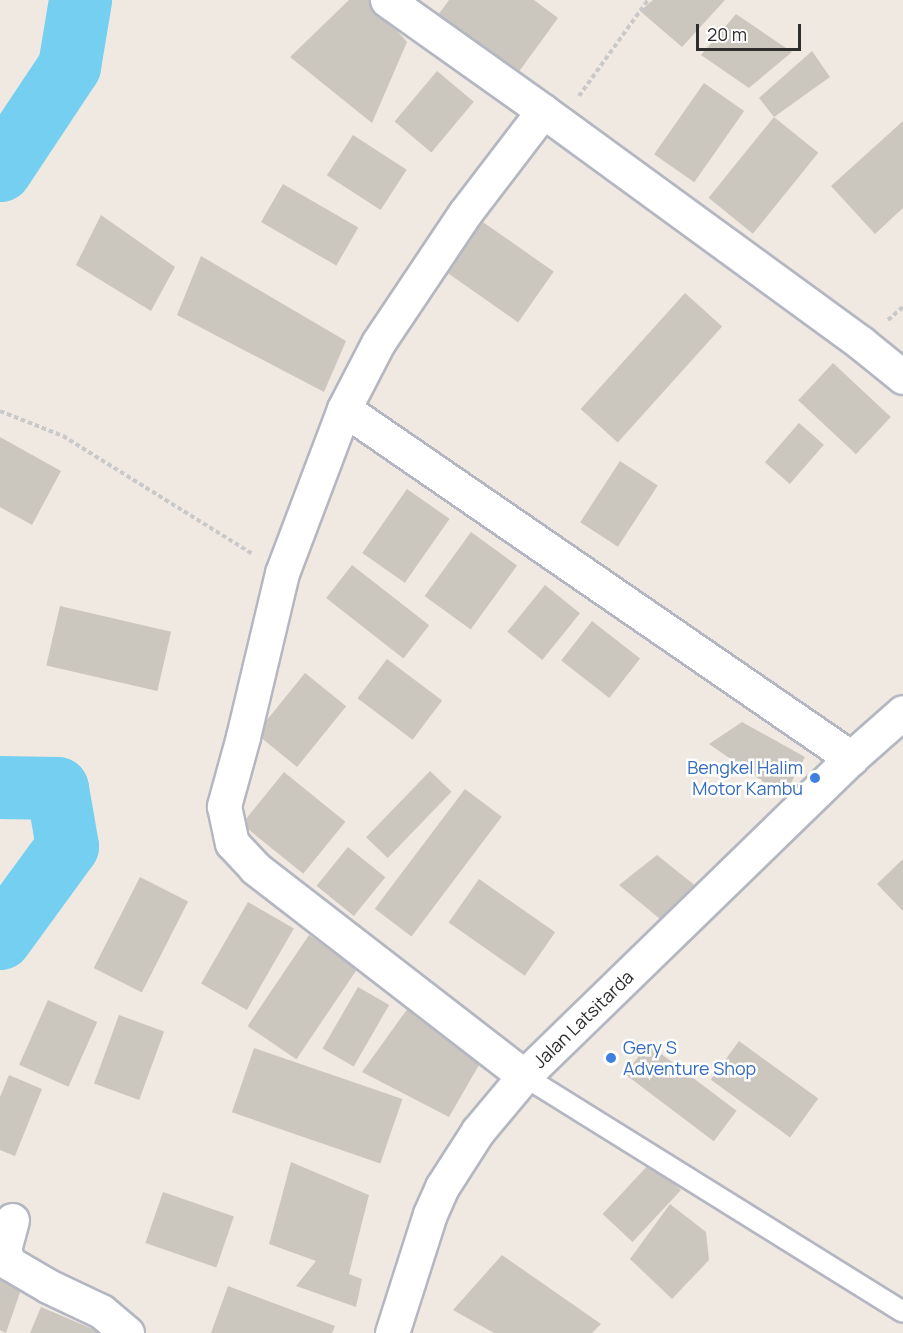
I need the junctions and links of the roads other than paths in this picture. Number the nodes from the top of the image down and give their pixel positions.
1 (387, 0) edge
2 (551, 117) junction
3 (903, 377) edge
4 (344, 409) junction
5 (903, 712) edge
6 (851, 758) junction
7 (524, 1076) junction
8 (12, 1220) dead end
9 (903, 1312) edge
10 (127, 1333) edge
11 (392, 1333) edge

1 - 2 street
2 - 3 street
2 - 4 street
4 - 6 street
4 - 7 street
5 - 6 street, Jalan Latsitarda
6 - 7 street, Jalan Latsitarda
7 - 9 lane
7 - 11 street, Jalan Latsitarda
8 - 10 street

